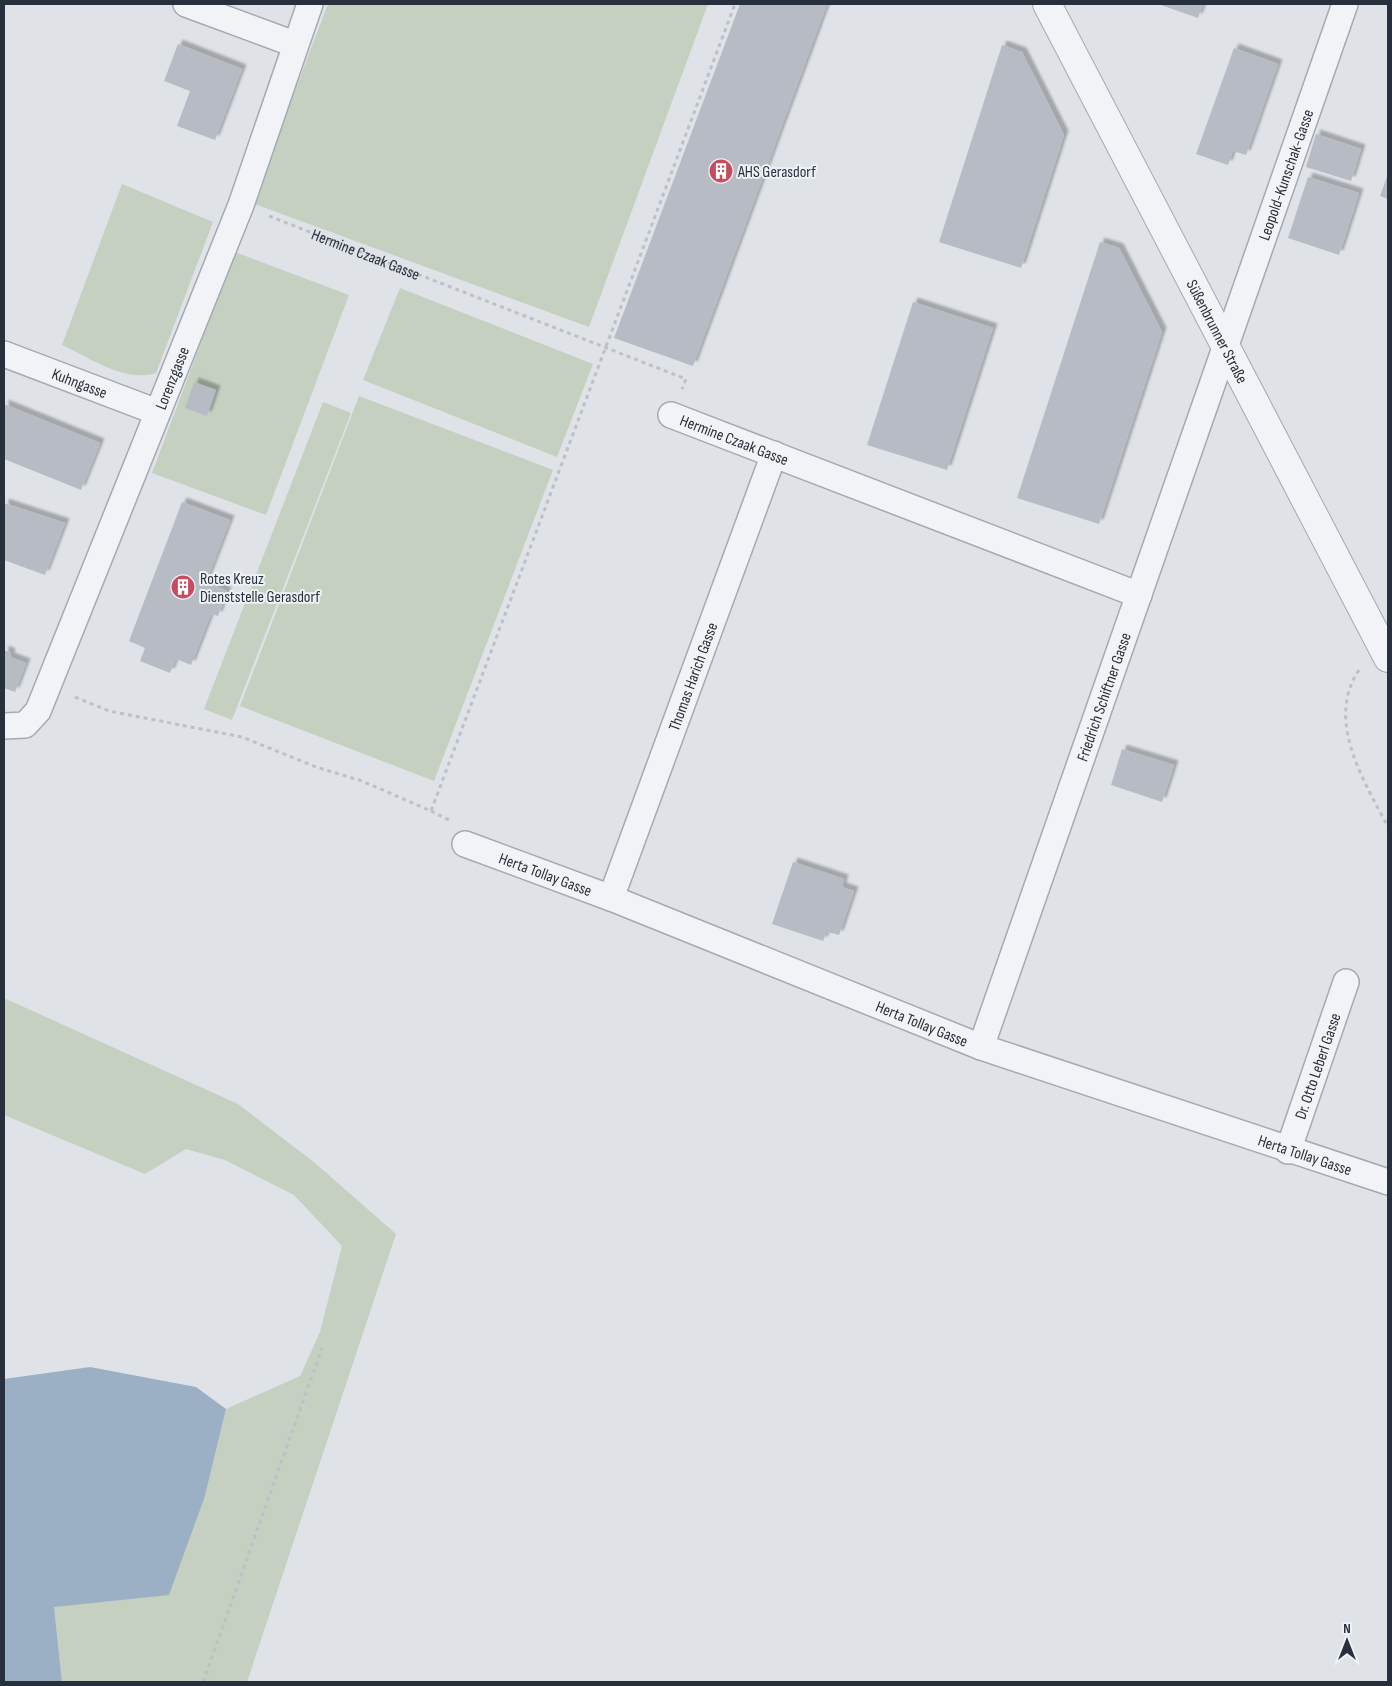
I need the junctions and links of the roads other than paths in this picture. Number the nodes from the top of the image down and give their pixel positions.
1 (186, 4) edge
2 (310, 4) edge
3 (1047, 4) edge
4 (1345, 4) edge
5 (294, 44) junction
6 (1226, 346) junction
7 (4, 354) edge
8 (157, 412) junction
9 (672, 415) road end
10 (774, 454) junction
11 (1139, 594) junction
12 (1383, 649) edge
13 (4, 726) edge
14 (465, 844) dead end
15 (611, 898) junction
16 (1346, 982) dead end
17 (981, 1047) junction
18 (1288, 1151) junction
19 (1388, 1182) edge

1 - 5 street
2 - 5 street, Lorenzgasse
3 - 6 street, Süßenbrunner Straße
4 - 6 street, Leopold-Kunschak-Gasse
5 - 8 street, Lorenzgasse
6 - 11 street, Friedrich Schiftner Gasse
6 - 12 street, Süßenbrunner Straße
7 - 8 street, Kuhngasse
8 - 13 street, Lorenzgasse
9 - 10 street, Hermine Czaak Gasse
10 - 11 street, Hermine Czaak Gasse
10 - 15 street, Thomas Harich Gasse
11 - 17 street, Friedrich Schiftner Gasse
14 - 15 street, Herta Tollay Gasse
15 - 17 street, Herta Tollay Gasse
16 - 18 street, Dr. Otto Leberl Gasse
17 - 18 street, Herta Tollay Gasse
18 - 19 street, Herta Tollay Gasse

